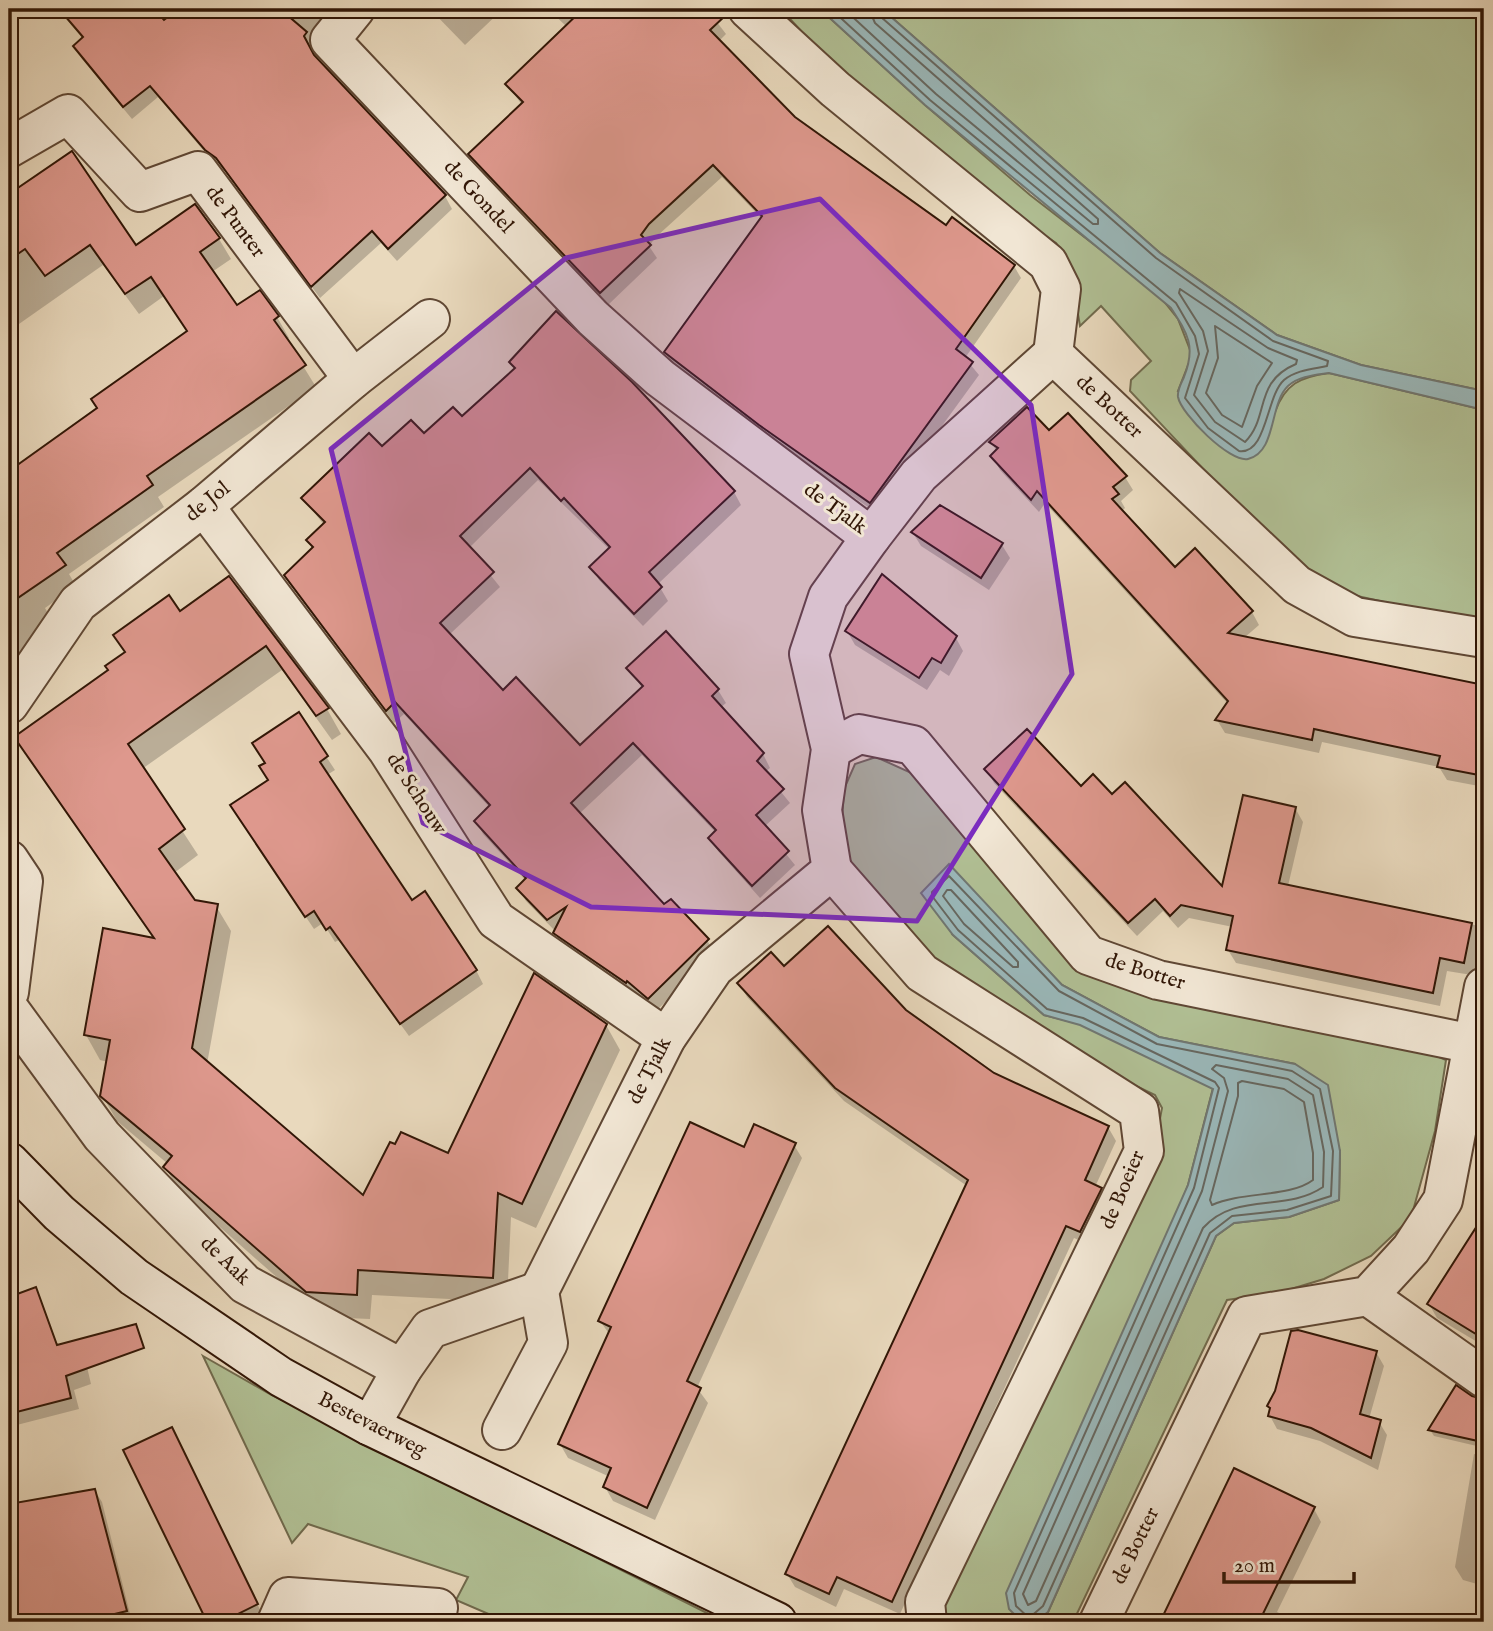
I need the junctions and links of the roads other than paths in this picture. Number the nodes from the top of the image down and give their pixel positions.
1 (355, 9) edge
2 (748, 9) edge
3 (14, 135) edge
4 (430, 319) dead end
5 (1053, 354) junction
6 (660, 378) joint
7 (353, 379) junction
8 (204, 506) junction
9 (871, 537) junction
10 (1484, 638) edge
11 (9, 704) edge
12 (831, 749) junction
13 (9, 860) edge
14 (832, 870) junction
15 (1484, 988) edge
16 (9, 992) edge
17 (9, 1009) edge
18 (666, 1038) junction
19 (1473, 1044) junction
20 (9, 1162) edge
21 (539, 1291) junction
22 (1368, 1296) junction
23 (402, 1369) junction
24 (1484, 1378) edge
25 (370, 1426) junction
26 (502, 1430) dead end
27 (438, 1608) dead end
28 (277, 1622) edge
29 (777, 1622) edge
30 (927, 1622) edge
31 (1099, 1622) edge

1 - 6 street, de Gondel
2 - 5 street
3 - 7 street, de Punter
4 - 7 street, de Jol
5 - 9 street, de Tjalk
5 - 10 street, de Botter
6 - 9 street, de Tjalk
7 - 8 street, de Jol
8 - 11 street, de Jol
8 - 18 street, de Schouw
9 - 12 street
12 - 14 street
12 - 19 street, de Botter
13 - 16 street
14 - 18 street, de Tjalk
14 - 30 street, de Boeier
15 - 19 street
17 - 23 street, de Aak
18 - 21 street, de Tjalk
19 - 22 street
20 - 25 street, Bestevaerweg
21 - 23 street
21 - 26 street
22 - 24 street
22 - 31 street, de Botter
23 - 25 street
25 - 29 street, Bestevaerweg
27 - 28 street

